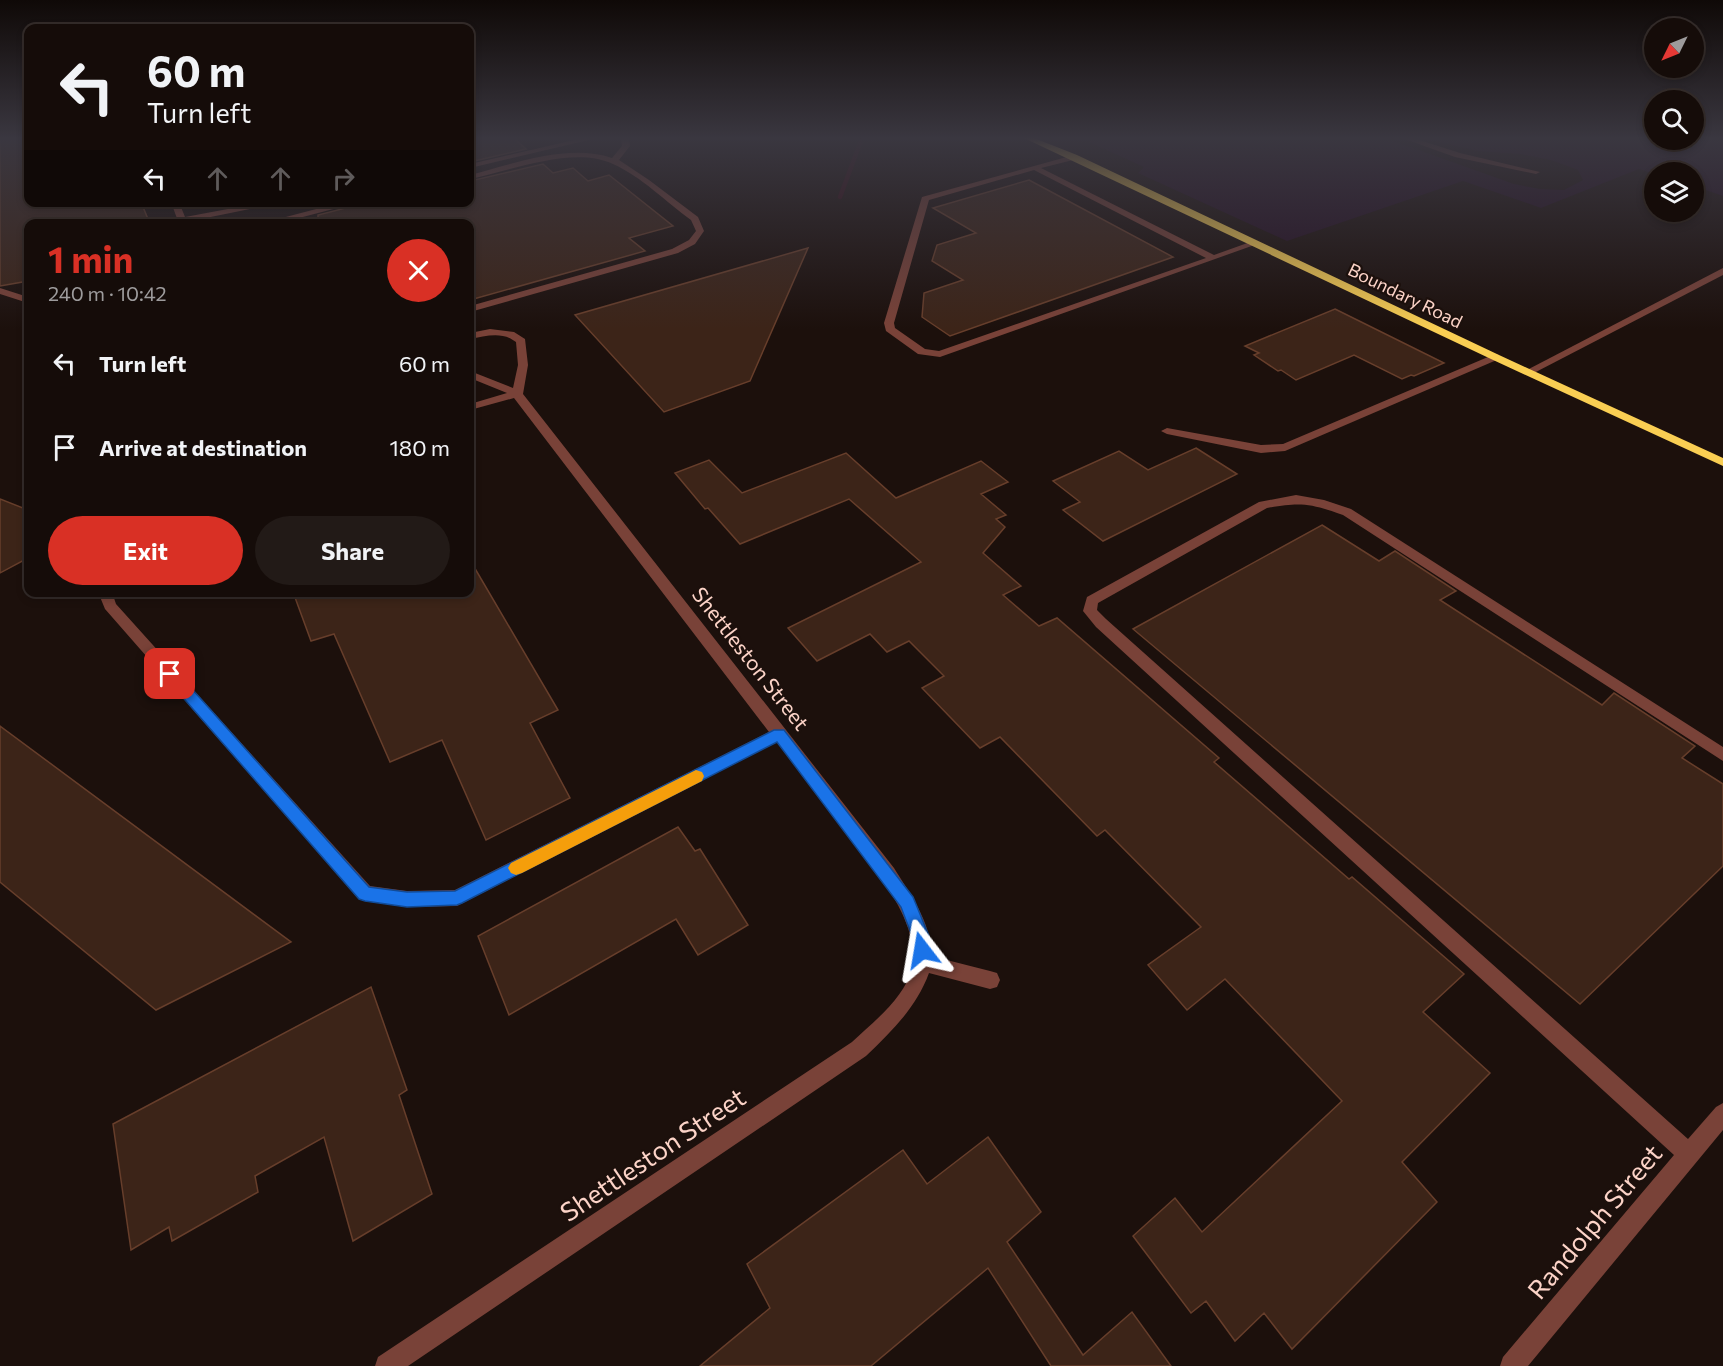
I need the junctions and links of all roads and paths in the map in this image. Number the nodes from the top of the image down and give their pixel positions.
1 (671, 202) edge
2 (925, 202) edge
3 (1102, 202) edge
4 (1169, 202) edge
5 (256, 207) edge
6 (335, 207) edge
7 (197, 219) edge
8 (284, 219) edge
9 (1256, 243) junction
10 (1214, 258) junction
11 (1723, 271) edge
12 (0, 291) edge
13 (24, 299) edge
14 (474, 308) edge
15 (474, 336) edge
16 (1495, 357) junction
17 (1528, 372) junction
18 (474, 376) edge
19 (517, 394) junction
20 (474, 406) edge
21 (1167, 431) dead end
22 (1723, 462) edge
23 (107, 597) edge
24 (779, 734) junction
25 (1723, 754) edge
26 (923, 963) junction
27 (990, 980) dead end
28 (1723, 1114) edge
29 (1689, 1154) junction
30 (387, 1366) edge
31 (1512, 1366) edge

1 - 14 street
2 - 10 street
3 - 10 street
4 - 9 main road, Boundary Road
5 - 7 street
6 - 8 street
9 - 10 street
9 - 16 main road, Boundary Road
11 - 17 street
12 - 13 street
15 - 19 street
16 - 17 main road, Boundary Road
16 - 21 street
17 - 22 main road, Boundary Road
18 - 19 street, Shettleston Street
19 - 20 street
19 - 24 street, Shettleston Street
23 - 24 street
24 - 26 street, Shettleston Street
25 - 29 street
26 - 27 street
26 - 30 street, Shettleston Street
28 - 29 street, Randolph Street
29 - 31 street, Randolph Street

